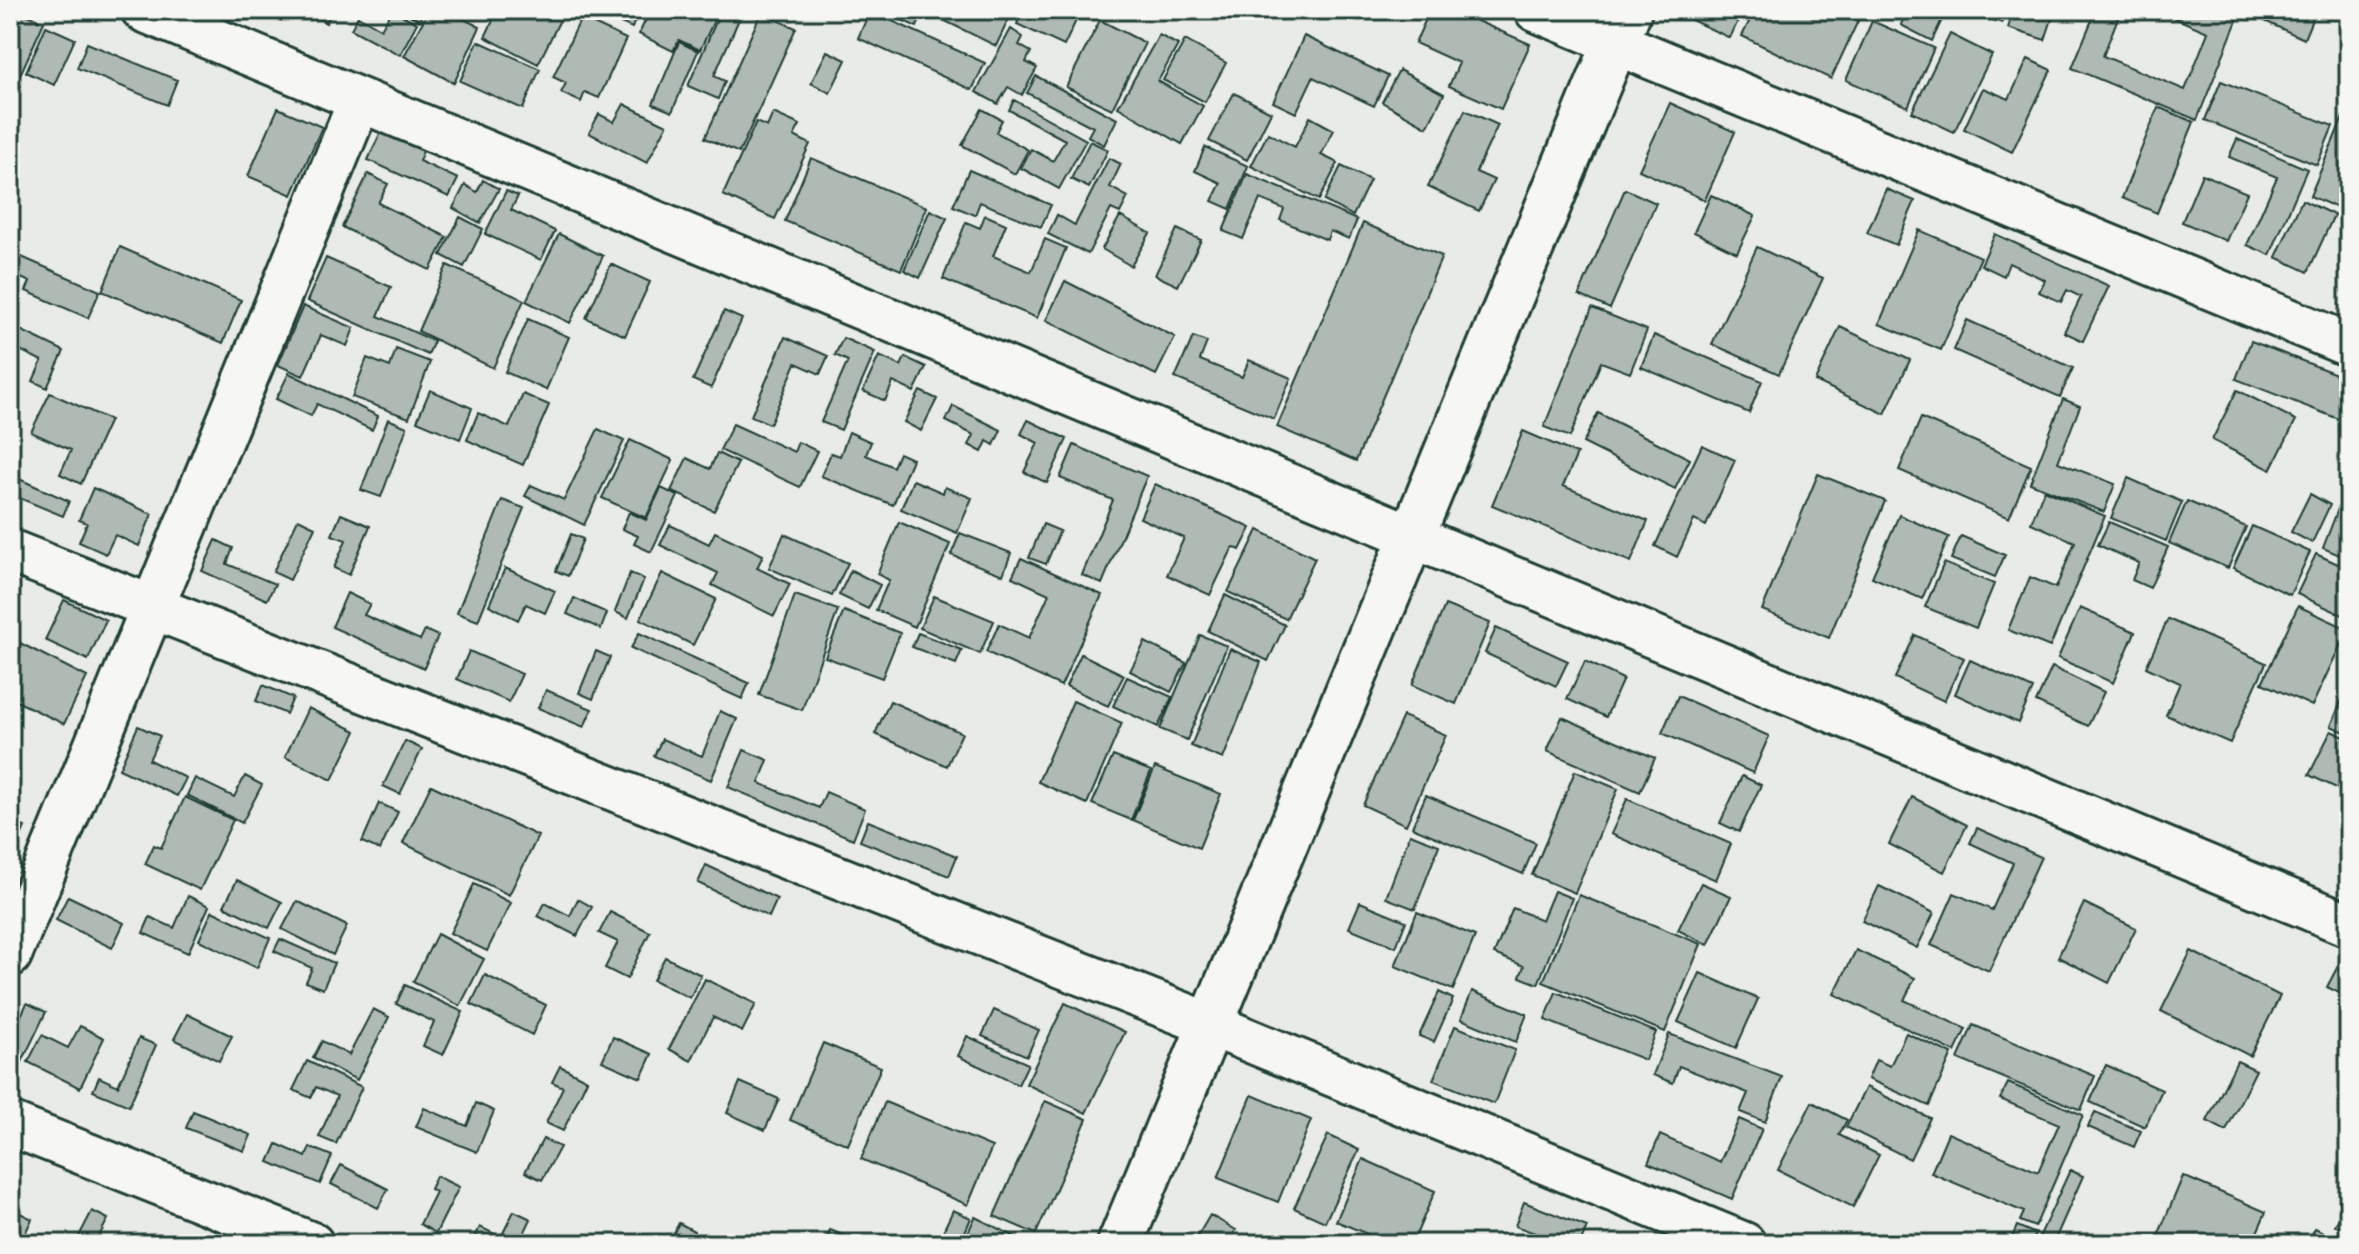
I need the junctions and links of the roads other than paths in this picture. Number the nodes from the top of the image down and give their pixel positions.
1 (143, 10) edge
2 (1536, 10) edge
3 (1622, 26) edge
4 (360, 100) junction
5 (2349, 345) edge
6 (1413, 535) junction
7 (10, 551) edge
8 (152, 608) junction
9 (2349, 925) edge
10 (10, 955) edge
11 (1209, 1024) junction
12 (10, 1124) edge
13 (312, 1244) edge
14 (1120, 1244) edge
15 (1744, 1244) edge

1 - 4 street
2 - 3 street
3 - 5 street
3 - 6 main road
4 - 6 street
4 - 8 street
6 - 9 street
6 - 11 main road
7 - 8 street
8 - 10 street
8 - 11 street
11 - 14 main road
11 - 15 street
12 - 13 street

